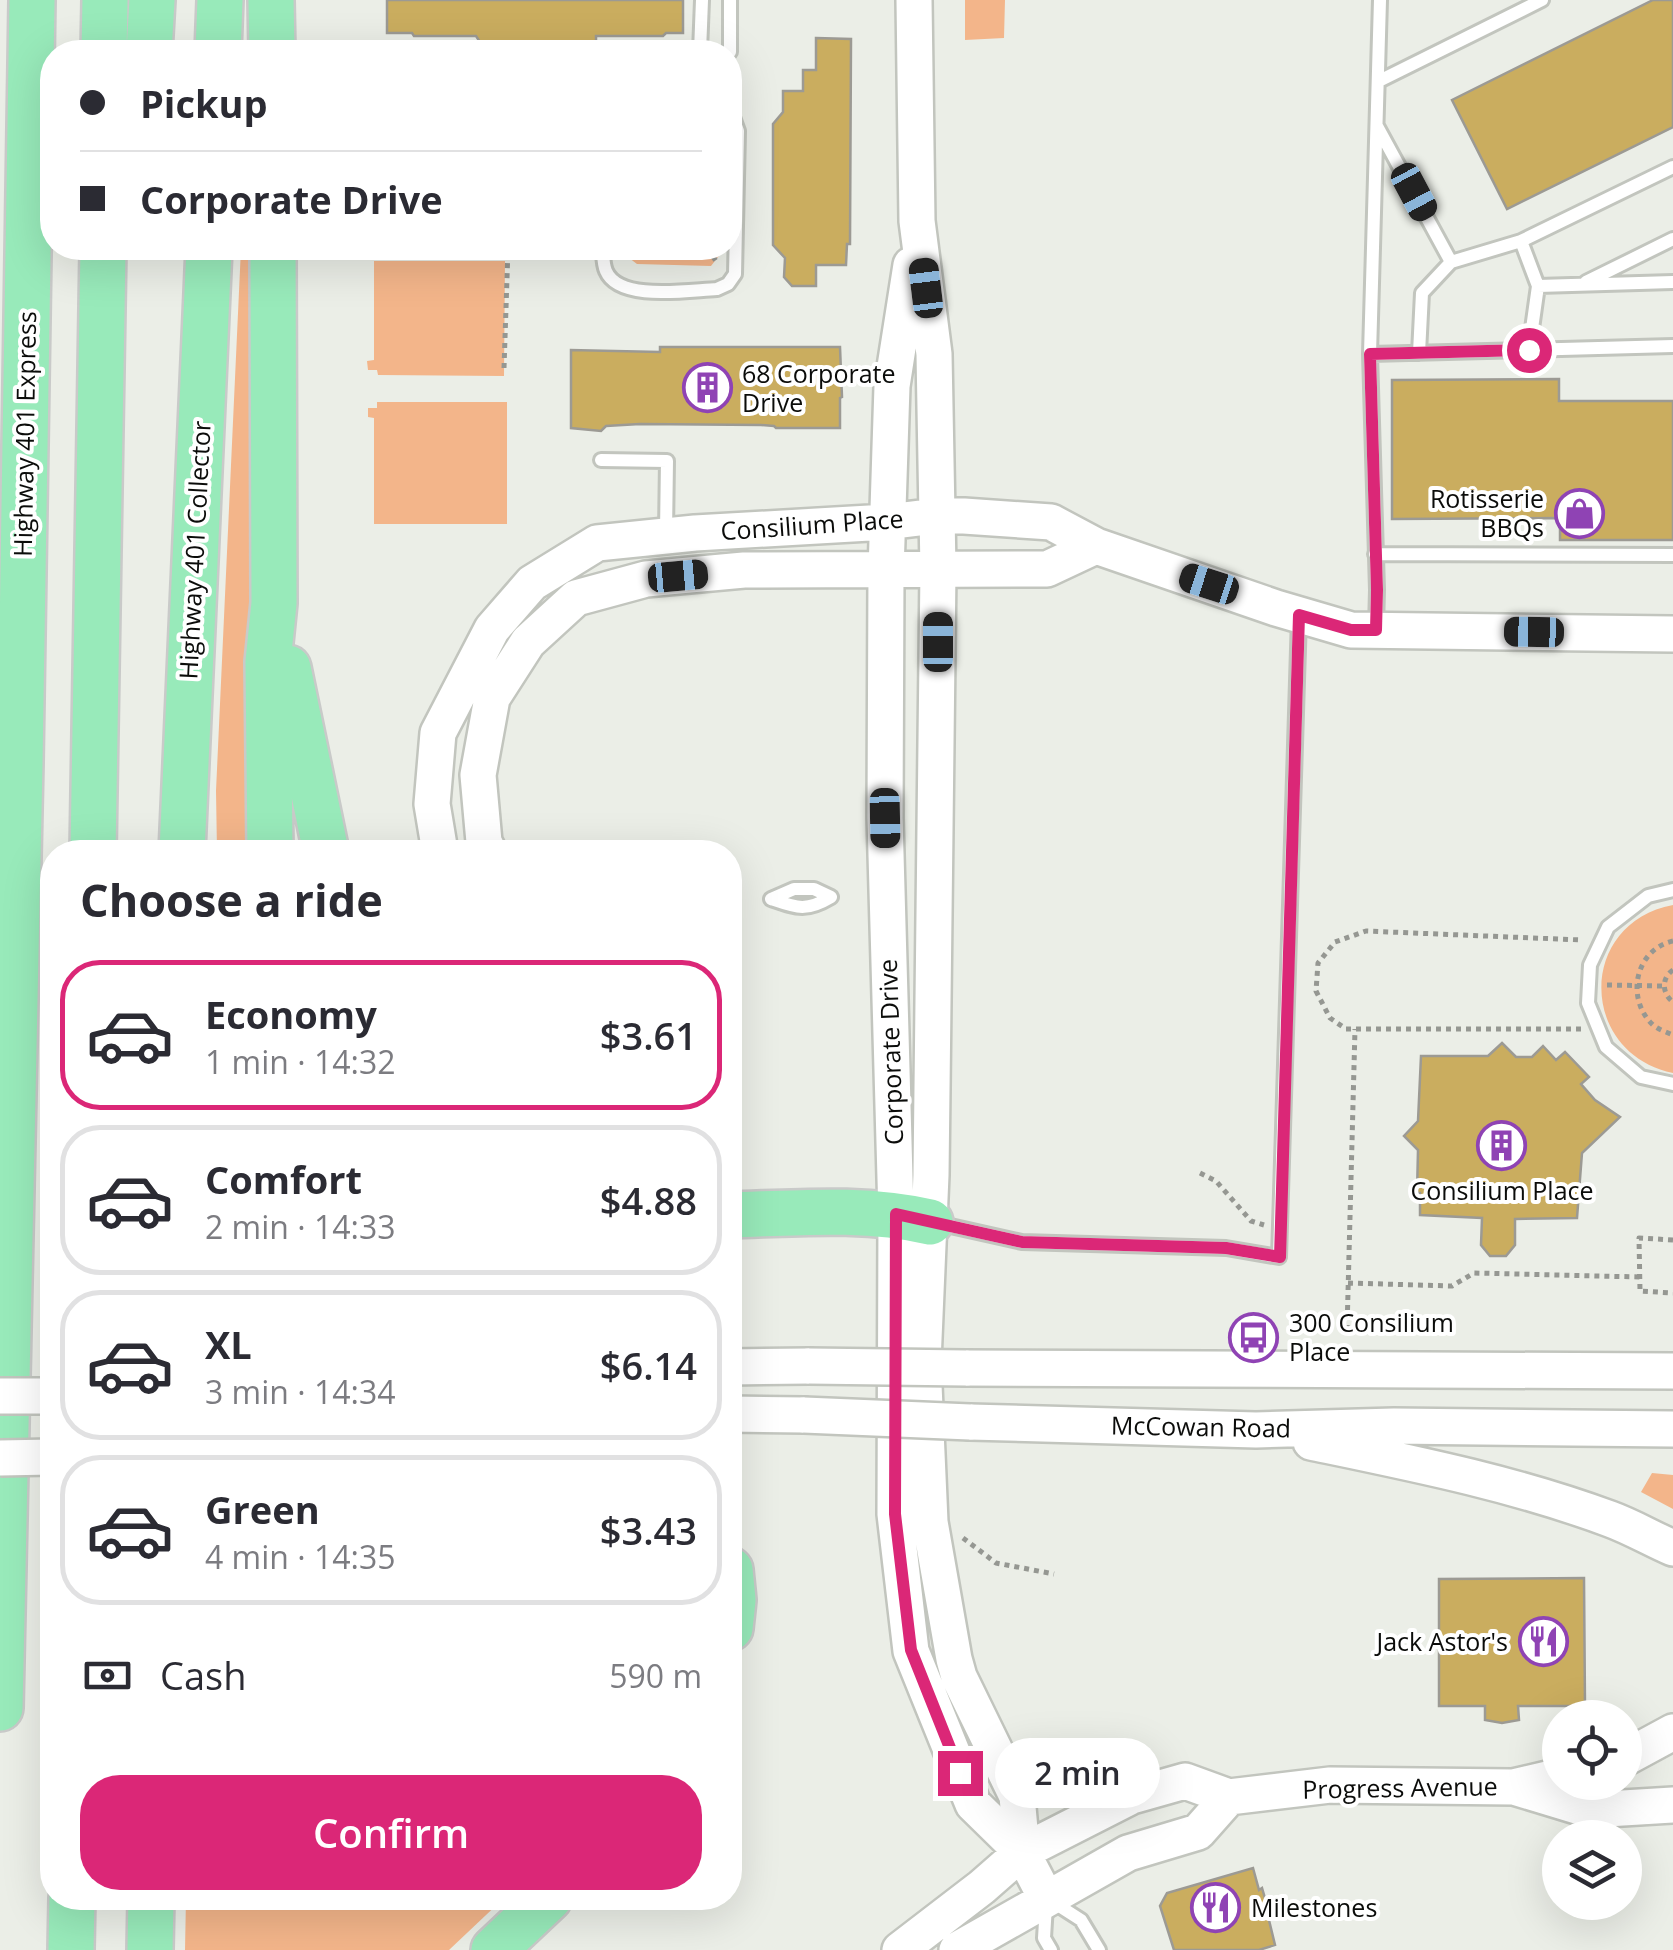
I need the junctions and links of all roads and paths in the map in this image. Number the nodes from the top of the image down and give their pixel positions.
1 (32, 0) edge
2 (105, 0) edge
3 (152, 0) edge
4 (220, 0) edge
5 (271, 0) edge
6 (702, 0) edge
7 (730, 0) edge
8 (914, 0) edge
9 (1380, 0) edge
10 (1542, 0) edge
11 (104, 40) edge
12 (150, 40) edge
13 (218, 40) edge
14 (272, 40) edge
15 (700, 40) edge
16 (730, 40) edge
17 (1379, 81) junction
18 (1376, 123) junction
19 (1673, 166) edge
20 (917, 221) junction
21 (1673, 239) edge
22 (1521, 242) junction
23 (103, 260) edge
24 (119, 260) edge
25 (208, 260) edge
26 (272, 260) edge
27 (508, 260) edge
28 (604, 260) edge
29 (735, 260) edge
30 (1451, 262) junction
31 (1673, 282) edge
32 (1579, 285) junction
33 (1538, 286) junction
34 (102, 337) junction
35 (1673, 346) edge
36 (1529, 350) junction
37 (1419, 353) junction
38 (1370, 354) junction
39 (504, 368) dead end
40 (601, 460) dead end
41 (936, 516) junction
42 (887, 522) junction
43 (666, 536) junction
44 (1096, 546) junction
45 (1375, 554) junction
46 (1673, 555) edge
47 (938, 569) junction
48 (886, 571) junction
49 (274, 602) junction
50 (1299, 615) junction
51 (1376, 630) junction
52 (1673, 634) edge
53 (92, 840) edge
54 (183, 840) edge
55 (270, 840) edge
56 (324, 840) edge
57 (438, 840) edge
58 (484, 840) edge
59 (1673, 890) edge
60 (886, 894) junction
61 (936, 894) junction
62 (1602, 940) junction
63 (1673, 941) edge
64 (1673, 970) edge
65 (1589, 984) junction
66 (1636, 985) junction
67 (1664, 986) junction
68 (1673, 1002) edge
69 (1356, 1029) junction
70 (1598, 1029) junction
71 (1673, 1035) edge
72 (1673, 1084) edge
73 (1200, 1172) dead end
74 (742, 1215) edge
75 (913, 1218) junction
76 (1282, 1230) junction
77 (1673, 1240) edge
78 (1640, 1277) junction
79 (1348, 1283) junction
80 (1673, 1293) edge
81 (1347, 1330) dead end
82 (742, 1367) edge
83 (1673, 1371) edge
84 (0, 1396) edge
85 (40, 1396) edge
86 (742, 1414) edge
87 (1256, 1430) junction
88 (1673, 1430) edge
89 (0, 1458) edge
90 (40, 1458) edge
91 (964, 1538) dead end
92 (1673, 1548) edge
93 (1054, 1574) dead end
94 (0, 1708) edge
95 (1673, 1732) edge
96 (1642, 1751) edge
97 (1673, 1758) edge
98 (1642, 1760) edge
99 (1542, 1780) edge
100 (1513, 1787) junction
101 (1228, 1797) junction
102 (1673, 1805) edge
103 (1022, 1852) junction
104 (1046, 1898) junction
105 (72, 1910) edge
106 (151, 1910) edge
107 (536, 1910) edge
108 (71, 1950) edge
109 (150, 1950) edge
110 (494, 1950) edge
111 (900, 1950) edge
112 (957, 1950) edge
113 (1051, 1950) edge
114 (1099, 1950) edge

1 - 94 highway, Highway 401 Express
2 - 11 highway
3 - 12 highway
4 - 13 highway
5 - 14 highway
6 - 15 lane
7 - 16 lane
8 - 20 street, Corporate Drive
9 - 17 lane
10 - 17 lane
17 - 18 lane
18 - 30 lane
18 - 38 lane
19 - 22 lane
20 - 41 street, Corporate Drive
20 - 42 street, Corporate Drive
21 - 32 lane
22 - 30 lane
22 - 33 lane
23 - 34 highway
24 - 34 highway
25 - 54 highway, Highway 401 Collector
26 - 49 highway
27 - 39 path
28 - 29 lane
30 - 37 lane
31 - 32 lane
32 - 33 lane
33 - 36 lane
34 - 53 highway
35 - 36 lane
36 - 37 lane
37 - 38 lane
38 - 45 lane
40 - 43 lane
41 - 42 street, Consilium Place
41 - 44 street, Consilium Place
41 - 47 street, Corporate Drive
42 - 43 street, Consilium Place
42 - 48 street, Corporate Drive
43 - 57 street, Consilium Place
44 - 47 street, Consilium Place
44 - 50 street, Consilium Place
45 - 46 lane
45 - 51 lane
47 - 48 street, Consilium Place
47 - 61 street, Corporate Drive
48 - 58 street, Consilium Place
48 - 60 street, Corporate Drive
49 - 55 highway
49 - 56 highway
50 - 51 street, Consilium Place
50 - 76 lane
51 - 52 street, Consilium Place
59 - 62 lane
60 - 61 street
60 - 75 street, Corporate Drive
61 - 75 street, Corporate Drive
62 - 65 lane
62 - 69 path
63 - 66 path
64 - 67 path
65 - 66 path
65 - 70 lane
66 - 67 path
66 - 71 path
67 - 68 path
69 - 70 path
69 - 79 path
70 - 72 lane
73 - 76 path
74 - 75 highway
75 - 76 lane
75 - 103 street, Corporate Drive
77 - 78 path
78 - 79 path
78 - 80 path
79 - 81 path
82 - 83 street, bridge
84 - 85 street, bridge
86 - 87 street, McCowan Road, bridge
87 - 88 street, McCowan Road
87 - 92 street
89 - 90 street, bridge
91 - 93 path
95 - 96 street
97 - 98 street
99 - 100 street, Progress Avenue
100 - 101 street, Progress Avenue
100 - 102 street, Progress Avenue
101 - 103 street, Progress Avenue
101 - 104 street
103 - 104 street, Corporate Drive
103 - 111 street, Progress Avenue
104 - 112 street
104 - 113 lane
104 - 114 lane
105 - 108 highway
106 - 109 highway
107 - 110 highway

